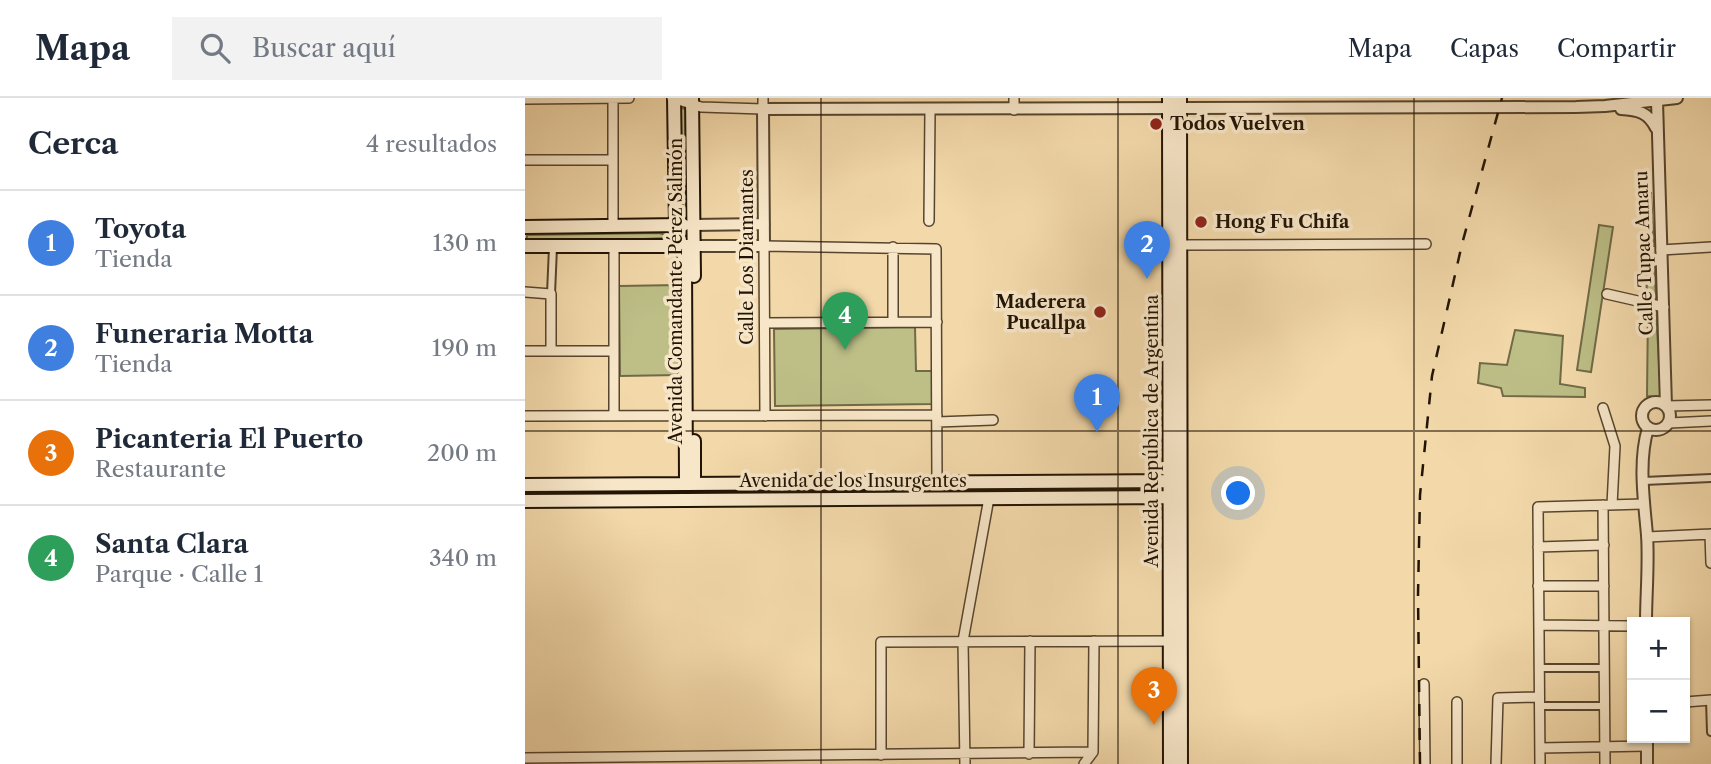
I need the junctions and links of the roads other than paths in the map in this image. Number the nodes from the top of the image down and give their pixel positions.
1 (613, 98) edge
2 (629, 98) edge
3 (673, 98) edge
4 (1677, 98) edge
5 (525, 99) edge
6 (552, 99) edge
7 (1657, 99) edge
8 (692, 101) edge
9 (1633, 101) edge
10 (763, 103) edge
11 (1510, 103) edge
12 (1577, 103) edge
13 (972, 104) edge
14 (1014, 104) edge
15 (1174, 104) edge
16 (1605, 106) junction
17 (930, 110) junction
18 (1657, 130) junction
19 (525, 160) edge
20 (613, 160) junction
21 (929, 221) dead end
22 (764, 223) junction
23 (676, 225) junction
24 (693, 225) junction
25 (613, 226) junction
26 (525, 227) edge
27 (1426, 244) dead end
28 (1180, 245) junction
29 (525, 246) edge
30 (553, 246) junction
31 (614, 246) junction
32 (688, 246) junction
33 (764, 246) junction
34 (893, 247) junction
35 (1711, 247) edge
36 (1661, 250) junction
37 (525, 292) edge
38 (551, 293) junction
39 (1607, 294) dead end
40 (1664, 307) junction
41 (893, 322) junction
42 (937, 322) junction
43 (765, 323) junction
44 (525, 351) edge
45 (551, 351) junction
46 (614, 351) junction
47 (1711, 405) edge
48 (1666, 406) junction
49 (1603, 408) dead end
50 (525, 416) edge
51 (614, 416) junction
52 (690, 416) junction
53 (765, 416) junction
54 (937, 419) junction
55 (993, 421) dead end
56 (1711, 421) edge
57 (1669, 423) junction
58 (1649, 428) junction
59 (1711, 478) edge
60 (937, 481) junction
61 (1175, 481) junction
62 (1644, 481) junction
63 (690, 483) junction
64 (525, 485) edge
65 (1175, 497) junction
66 (989, 498) junction
67 (525, 500) edge
68 (1643, 504) junction
69 (1608, 505) junction
70 (1710, 534) edge
71 (1647, 537) junction
72 (1604, 545) junction
73 (1538, 547) junction
74 (1711, 563) edge
75 (1538, 586) junction
76 (1604, 586) junction
77 (1646, 617) edge
78 (1539, 625) junction
79 (1604, 625) junction
80 (1627, 626) edge
81 (964, 641) junction
82 (1030, 641) junction
83 (1094, 641) junction
84 (1176, 641) junction
85 (1539, 668) junction
86 (1604, 668) junction
87 (1424, 684) dead end
88 (1710, 700) edge
89 (1457, 702) dead end
90 (1539, 702) junction
91 (1690, 702) edge
92 (1604, 706) junction
93 (1711, 732) edge
94 (1639, 743) edge
95 (1647, 743) edge
96 (1605, 747) junction
97 (1540, 748) junction
98 (1093, 752) junction
99 (1029, 754) junction
100 (881, 755) junction
101 (525, 758) edge
102 (965, 759) edge
103 (717, 760) edge
104 (798, 760) edge
105 (599, 761) edge
106 (679, 761) edge
107 (1084, 764) edge
108 (1170, 764) edge
109 (1181, 764) edge
110 (1425, 764) edge
111 (1457, 764) edge
112 (1496, 764) edge
113 (1540, 764) edge
114 (1605, 764) edge
115 (1647, 764) edge

1 - 2 street
1 - 6 street
1 - 20 street
3 - 8 street
3 - 23 main road, Avenida Comandante Pérez Salmón
4 - 7 street
5 - 6 street
7 - 9 street
7 - 18 street, Calle Tupac Amaru
8 - 10 street
8 - 24 main road, Avenida Comandante Pérez Salmón
9 - 16 street
10 - 17 street
10 - 22 street, Calle Los Diamantes
11 - 12 street
11 - 15 street
12 - 16 street
13 - 14 street
13 - 17 street
14 - 15 street
15 - 28 main road, Avenida República de Argentina
15 - 61 main road, Avenida República de Argentina
16 - 18 street
17 - 21 street
18 - 36 street, Calle Tupac Amaru
19 - 20 street
20 - 25 street
22 - 24 street
22 - 33 street, Calle Los Diamantes
23 - 24 main road
23 - 25 main road
23 - 32 main road, Avenida Comandante Pérez Salmón
24 - 32 main road, Avenida Comandante Pérez Salmón
25 - 26 main road
27 - 28 street
28 - 61 main road, Avenida República de Argentina
29 - 30 main road
30 - 31 main road
30 - 38 street
31 - 32 main road
31 - 46 street
32 - 33 street
32 - 52 main road, Avenida Comandante Pérez Salmón
33 - 34 street
33 - 43 street, Calle Los Diamantes
34 - 41 street
34 - 42 street
35 - 36 street
36 - 40 street, Calle Tupac Amaru
37 - 38 street
38 - 45 street
39 - 40 street
40 - 48 street, Calle Tupac Amaru
41 - 42 street
41 - 43 street
42 - 54 street
43 - 53 street, Calle Los Diamantes
44 - 45 street
45 - 46 street
46 - 51 street
47 - 48 street
48 - 57 street
48 - 58 street
49 - 69 street
50 - 51 street
51 - 52 street
52 - 53 street
52 - 63 main road, Avenida Comandante Pérez Salmón
53 - 54 street
54 - 55 street
54 - 60 street
56 - 57 street
57 - 58 street
58 - 62 street
59 - 62 street
60 - 61 main road, Avenida de los Insurgentes
60 - 63 main road, Avenida de los Insurgentes
61 - 65 main road, Avenida República de Argentina
62 - 68 street
63 - 64 main road, Avenida de los Insurgentes
65 - 66 main road, Avenida de los Insurgentes
65 - 84 main road, Avenida República de Argentina
66 - 67 main road, Avenida de los Insurgentes
66 - 81 street
68 - 69 street
68 - 71 street
69 - 72 street
69 - 73 street
70 - 71 street
70 - 74 street
71 - 77 street
72 - 73 street
72 - 76 street
73 - 75 street
75 - 76 street
75 - 78 street
76 - 79 street
78 - 79 street
78 - 85 street
79 - 80 street
79 - 86 street
81 - 82 street
81 - 100 street
81 - 102 street
82 - 83 street
82 - 99 street
83 - 84 street
83 - 98 street
84 - 108 main road, Avenida República de Argentina
84 - 109 main road, Avenida República de Argentina
85 - 86 street
85 - 90 street
86 - 92 street
87 - 110 street
88 - 91 street
88 - 93 street
89 - 111 street
90 - 92 street
90 - 97 street
90 - 112 street
92 - 96 street
94 - 96 street
95 - 115 street
96 - 97 street
96 - 114 street
97 - 113 street
98 - 99 street
98 - 107 street
99 - 102 street
100 - 102 street
100 - 104 street
101 - 105 street
103 - 104 street
103 - 106 street
105 - 106 street

